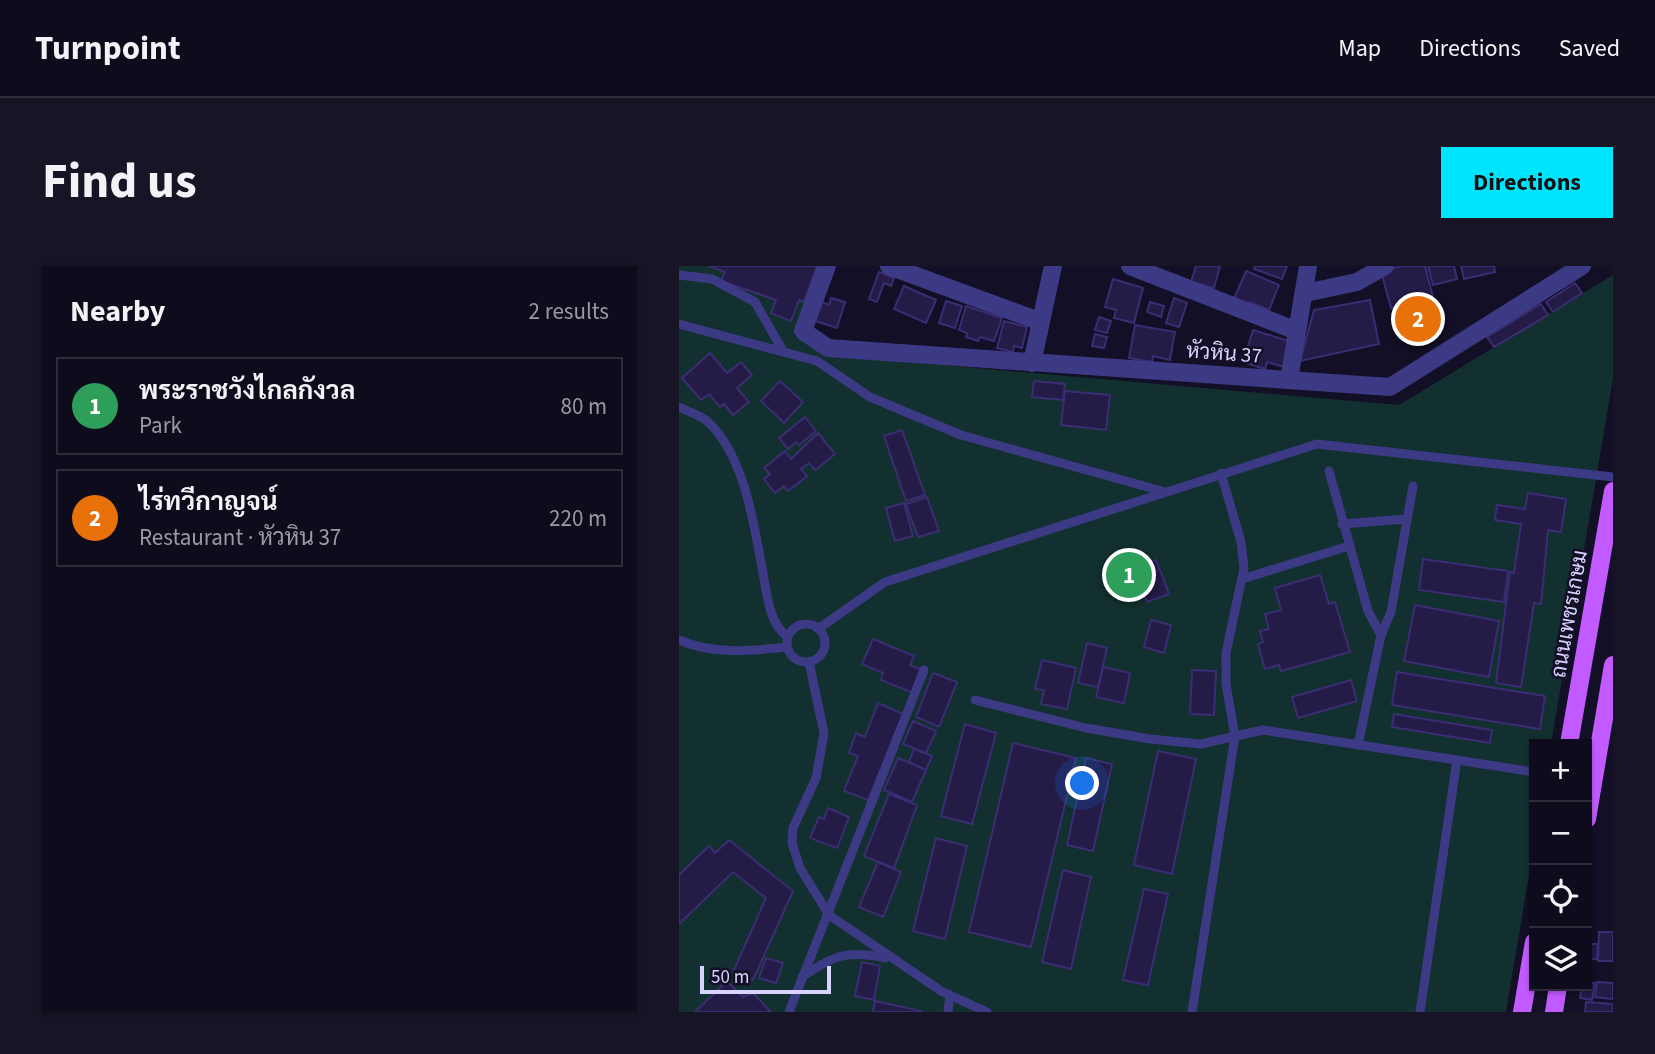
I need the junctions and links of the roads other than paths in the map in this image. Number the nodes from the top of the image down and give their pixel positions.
1 (827, 266) edge
2 (889, 266) edge
3 (1053, 266) edge
4 (1130, 266) edge
5 (1308, 266) edge
6 (1385, 266) edge
7 (1582, 266) edge
8 (679, 275) edge
9 (1305, 293) junction
10 (1039, 321) junction
11 (679, 324) edge
12 (1297, 331) junction
13 (783, 351) junction
14 (1032, 363) junction
15 (1289, 380) junction
16 (679, 407) edge
17 (1329, 471) dead end
18 (1221, 473) junction
19 (1613, 477) edge
20 (1412, 486) dead end
21 (1613, 491) edge
22 (1164, 492) junction
23 (1407, 519) junction
24 (1342, 524) junction
25 (1349, 546) junction
26 (1242, 579) junction
27 (818, 629) junction
28 (1381, 635) junction
29 (679, 640) edge
30 (787, 642) junction
31 (809, 662) junction
32 (1613, 667) edge
33 (924, 670) dead end
34 (975, 700) dead end
35 (1235, 736) junction
36 (1570, 739) edge
37 (1358, 745) junction
38 (1457, 760) junction
39 (1529, 771) edge
40 (1590, 802) edge
41 (829, 915) junction
42 (891, 959) junction
43 (1529, 971) edge
44 (801, 978) junction
45 (1557, 991) edge
46 (950, 995) junction
47 (789, 1012) edge
48 (948, 1012) edge
49 (987, 1012) edge
50 (1192, 1012) edge
51 (1420, 1012) edge
52 (1522, 1012) edge
53 (1554, 1012) edge

1 - 14 street, หัวหิน 37
2 - 10 street
3 - 10 street
4 - 12 street
5 - 9 street
6 - 9 street
7 - 15 street, หัวหิน 37
8 - 13 lane
9 - 12 street
10 - 14 street
11 - 13 lane
12 - 15 street
13 - 22 lane
14 - 15 street, หัวหิน 37
16 - 30 lane
17 - 24 lane
18 - 19 lane
18 - 22 lane
18 - 26 lane
20 - 23 lane
21 - 36 main road, ถนนเพชรเกษม
22 - 27 lane
23 - 24 lane
23 - 28 lane
24 - 25 lane
25 - 26 lane
25 - 28 lane
26 - 35 lane
27 - 30 lane
27 - 31 lane
28 - 37 lane
29 - 30 lane
30 - 31 lane
31 - 41 lane
32 - 40 main road
33 - 41 lane
34 - 35 lane
35 - 37 lane
35 - 50 lane
37 - 38 lane
38 - 39 lane
38 - 51 lane
41 - 42 lane
41 - 44 lane
42 - 44 lane
42 - 46 lane
43 - 52 main road
44 - 47 lane
45 - 53 main road
46 - 48 lane
46 - 49 lane

